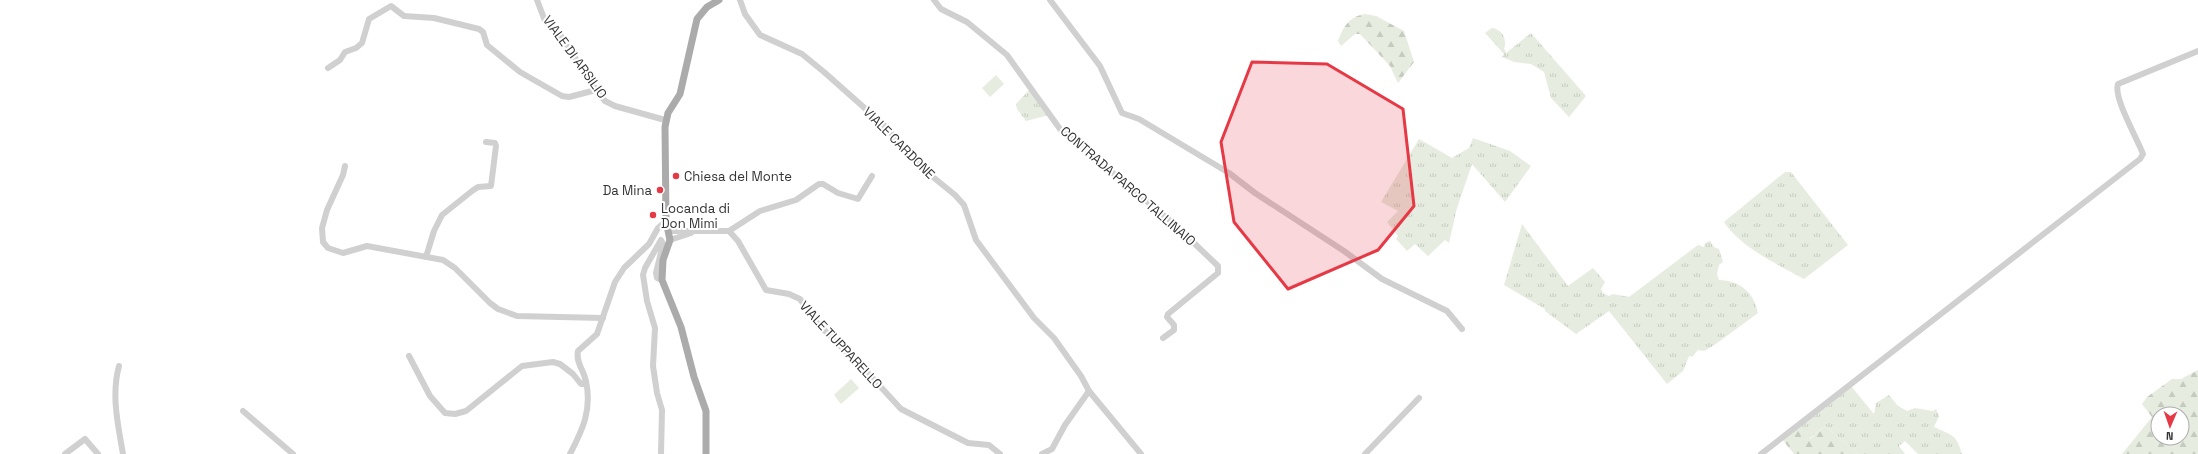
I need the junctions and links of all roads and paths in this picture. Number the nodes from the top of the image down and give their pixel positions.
1 (537, 0) edge
2 (719, 0) edge
3 (740, 0) edge
4 (934, 0) edge
5 (1050, 0) edge
6 (2198, 51) edge
7 (328, 68) dead end
8 (596, 90) junction
9 (665, 120) junction
10 (486, 142) dead end
11 (345, 166) dead end
12 (872, 176) dead end
13 (666, 221) junction
14 (669, 231) junction
15 (697, 231) junction
16 (729, 231) junction
17 (670, 240) junction
18 (426, 257) junction
19 (662, 280) junction
20 (604, 318) junction
21 (1462, 329) dead end
22 (1163, 338) dead end
23 (409, 356) dead end
24 (119, 366) dead end
25 (586, 381) junction
26 (1089, 391) junction
27 (1419, 398) dead end
28 (242, 411) dead end
29 (65, 454) edge
30 (98, 454) edge
31 (123, 454) edge
32 (293, 454) edge
33 (570, 454) edge
34 (661, 454) edge
35 (706, 454) edge
36 (1000, 454) edge
37 (1042, 454) edge
38 (1141, 454) edge
39 (1365, 454) edge
40 (1761, 454) edge

1 - 8 street, VIALE DI ARSILIO
2 - 9 main road
3 - 26 street, VIALE CARDONE
4 - 22 street, CONTRADA PARCO TALLINAIO
5 - 21 street
6 - 40 street
7 - 8 street
8 - 9 street, VIALE DI ARSILIO
9 - 13 main road
10 - 18 street
11 - 18 street
12 - 16 street
13 - 14 main road
13 - 20 street
14 - 15 street
14 - 17 main road
15 - 16 street
15 - 17 street
16 - 36 street, VIALE TUPPARELLO
17 - 19 main road
18 - 20 street
19 - 34 street
19 - 35 main road
20 - 25 street
23 - 25 street
24 - 31 street
25 - 33 street
26 - 37 street
26 - 38 street, VIALE CARDONE
27 - 39 street
28 - 32 street
29 - 30 street

